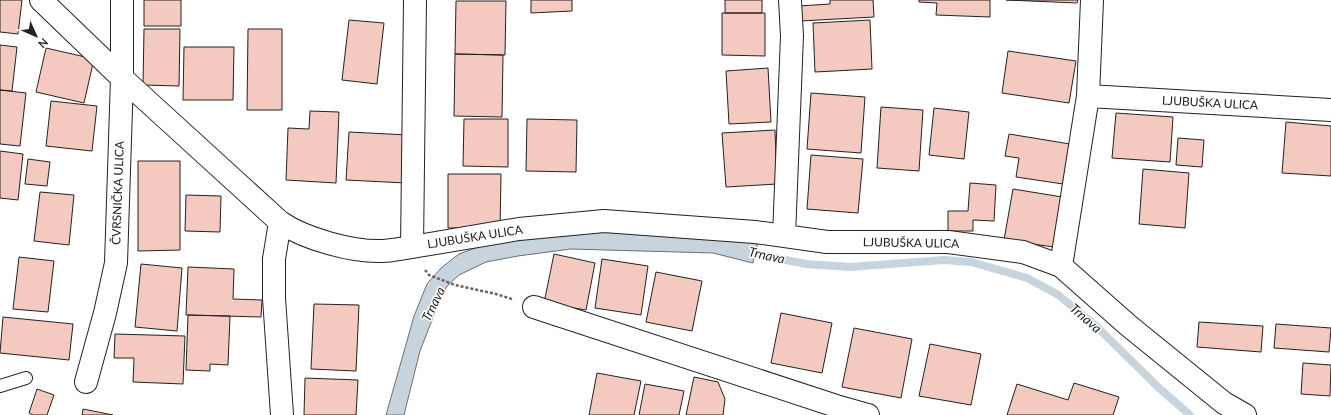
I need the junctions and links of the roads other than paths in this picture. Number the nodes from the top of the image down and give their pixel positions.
1 (41, 0) edge
2 (122, 0) edge
3 (416, 0) edge
4 (790, 0) edge
5 (1092, 0) edge
6 (122, 78) junction
7 (1088, 96) junction
8 (1331, 110) edge
9 (280, 222) junction
10 (784, 236) junction
11 (412, 247) junction
12 (1061, 266) junction
13 (534, 307) road end
14 (26, 378) dead end
15 (86, 382) dead end
16 (0, 386) edge
17 (837, 410) edge
18 (282, 415) edge
19 (868, 415) edge
20 (1245, 415) edge

1 - 6 street
2 - 6 street, ČVRSNIČKA ULICA
3 - 11 street, LJUBUŠKA ULICA
4 - 10 street
5 - 7 street
6 - 9 street
6 - 15 street, ČVRSNIČKA ULICA
7 - 8 street, LJUBUŠKA ULICA
7 - 12 street
9 - 11 street
9 - 18 street
10 - 11 street, LJUBUŠKA ULICA
10 - 12 street, LJUBUŠKA ULICA
12 - 20 street, LJUBUŠKA ULICA
13 - 17 street
14 - 16 lane
17 - 19 street

